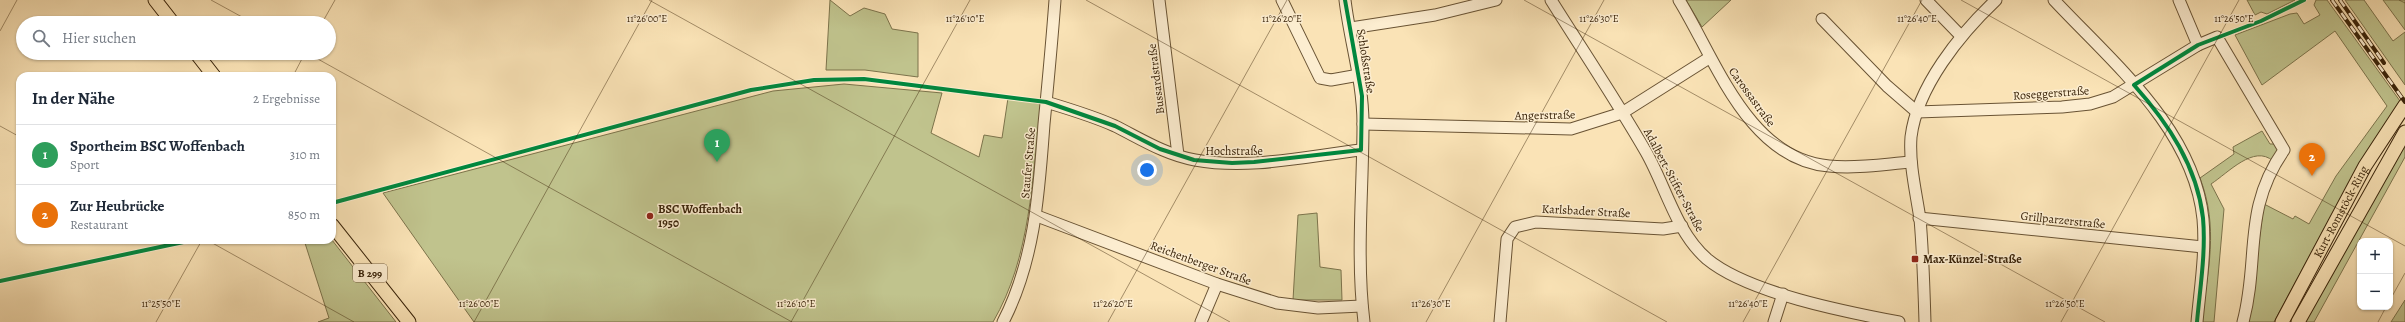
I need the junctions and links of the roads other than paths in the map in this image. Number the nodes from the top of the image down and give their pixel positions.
1 (155, 0) edge
2 (1055, 0) edge
3 (1159, 0) edge
4 (1282, 0) edge
5 (1345, 0) edge
6 (1496, 0) edge
7 (1551, 0) edge
8 (1679, 0) edge
9 (1926, 0) edge
10 (1996, 0) edge
11 (2054, 0) edge
12 (2179, 0) edge
13 (168, 16) edge
14 (1822, 19) dead end
15 (1351, 28) junction
16 (1961, 36) junction
17 (2198, 45) junction
18 (1709, 58) junction
19 (201, 60) edge
20 (211, 72) edge
21 (1359, 75) junction
22 (2134, 85) junction
23 (1046, 102) junction
24 (2405, 105) edge
25 (1917, 112) junction
26 (1622, 113) junction
27 (1363, 124) junction
28 (2405, 132) edge
29 (1361, 150) junction
30 (1178, 155) junction
31 (1911, 162) junction
32 (1036, 216) junction
33 (1920, 218) junction
34 (1682, 226) junction
35 (336, 230) edge
36 (2203, 247) junction
37 (1217, 284) junction
38 (1783, 294) junction
39 (1362, 306) junction
40 (409, 322) edge
41 (1003, 322) edge
42 (1200, 322) edge
43 (1364, 322) edge
44 (1500, 322) edge
45 (1774, 322) edge
46 (1899, 322) edge
47 (1925, 322) edge
48 (2197, 322) edge
49 (2243, 322) edge
50 (2282, 322) edge
51 (2298, 322) edge

1 - 13 main road
2 - 23 street, Staufer Straße
3 - 30 street, Bussardstraße
4 - 21 street
5 - 15 street, Schloßstraße
6 - 15 street
7 - 26 street, Adalbert-Stifter-Straße
8 - 18 street, Carossastraße
9 - 16 street
10 - 16 street
11 - 22 street
12 - 17 street
14 - 25 street
15 - 21 street, Schloßstraße
16 - 25 street
17 - 22 street, Roseggerstraße
17 - 49 street, Roseggerstraße
18 - 26 street, Angerstraße
18 - 31 street, Carossastraße
19 - 20 main road
21 - 27 street, Schloßstraße
22 - 25 street, Roseggerstraße
22 - 36 street
23 - 30 street, Hochstraße
23 - 32 street, Staufer Straße
24 - 50 main road, Kurt-Romstöck-Ring
25 - 31 street
26 - 27 street, Angerstraße
26 - 34 street, Adalbert-Stifter-Straße
27 - 29 street, Schloßstraße
28 - 51 main road, Kurt-Romstöck-Ring
29 - 30 street, Hochstraße
29 - 39 street, Schloßstraße
31 - 33 street
32 - 37 street, Reichenberger Straße
32 - 41 street, Staufer Straße
33 - 36 street, Grillparzerstraße
33 - 47 street
34 - 38 street, Adalbert-Stifter-Straße
34 - 44 street, Karlsbader Straße
35 - 40 main road, B 299
36 - 48 street
37 - 39 street, Reichenberger Straße
37 - 42 street
38 - 45 street
38 - 46 street, Adalbert-Stifter-Straße
39 - 43 street, Schloßstraße

